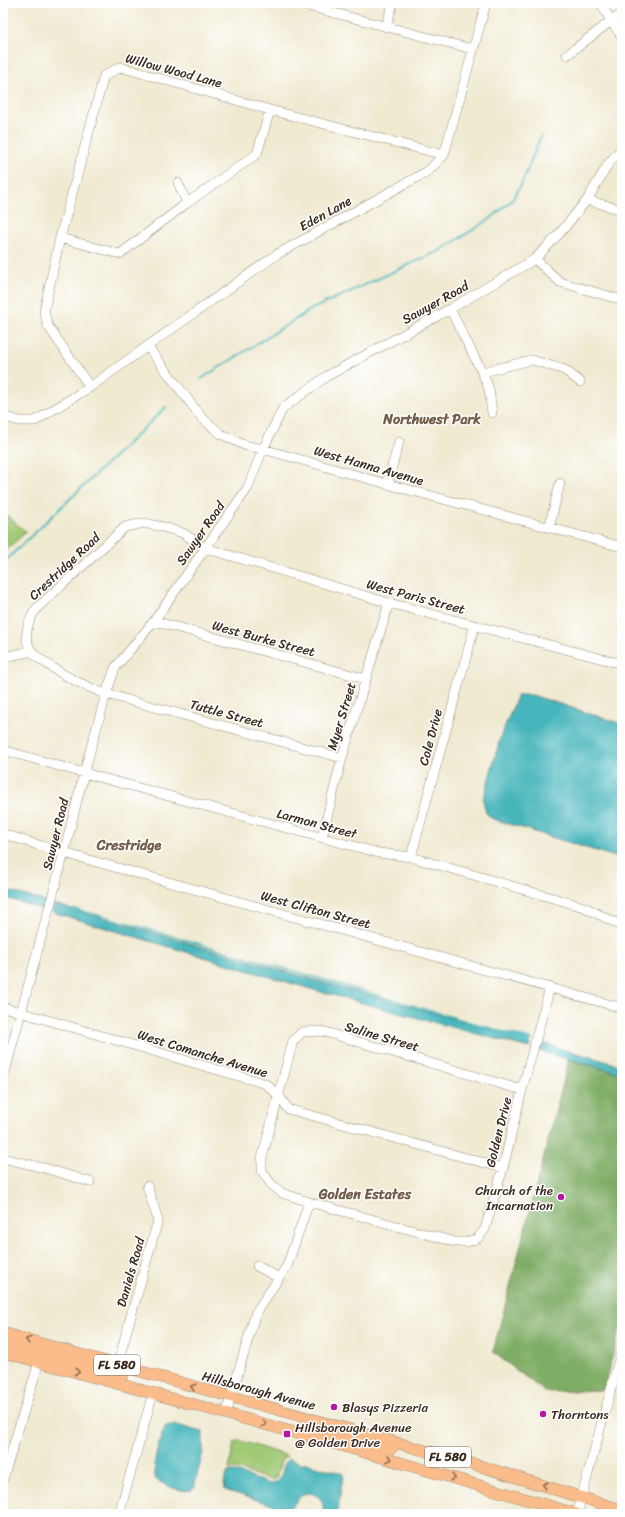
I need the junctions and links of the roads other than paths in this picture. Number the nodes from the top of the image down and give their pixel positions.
1 (296, 3) edge
2 (393, 3) edge
3 (486, 3) edge
4 (601, 3) edge
5 (622, 14) edge
6 (611, 21) junction
7 (386, 27) junction
8 (622, 37) edge
9 (472, 49) junction
10 (568, 55) dead end
11 (270, 110) junction
12 (622, 148) edge
13 (444, 155) junction
14 (178, 183) dead end
15 (587, 200) junction
16 (188, 202) junction
17 (622, 210) edge
18 (60, 238) junction
19 (535, 259) junction
20 (622, 300) edge
21 (450, 309) junction
22 (148, 346) junction
23 (482, 372) junction
24 (580, 382) dead end
25 (90, 386) junction
26 (492, 413) dead end
27 (3, 416) edge
28 (399, 442) dead end
29 (263, 449) junction
30 (387, 484) junction
31 (560, 484) dead end
32 (549, 528) junction
33 (622, 547) edge
34 (205, 548) junction
35 (389, 603) junction
36 (154, 621) junction
37 (475, 624) junction
38 (32, 651) junction
39 (5, 657) dead end
40 (622, 664) edge
41 (366, 680) junction
42 (106, 694) junction
43 (3, 750) edge
44 (342, 758) junction
45 (84, 773) junction
46 (3, 834) edge
47 (322, 837) junction
48 (64, 853) junction
49 (411, 857) junction
50 (622, 926) edge
51 (550, 987) junction
52 (3, 1007) edge
53 (622, 1008) edge
54 (21, 1012) junction
55 (3, 1079) edge
56 (522, 1090) junction
57 (279, 1096) junction
58 (3, 1158) edge
59 (503, 1168) junction
60 (90, 1182) dead end
61 (147, 1186) dead end
62 (308, 1202) junction
63 (257, 1266) dead end
64 (279, 1278) junction
65 (3, 1333) edge
66 (3, 1344) edge
67 (60, 1349) junction
68 (622, 1349) edge
69 (3, 1352) edge
70 (39, 1362) junction
71 (117, 1366) junction
72 (144, 1373) junction
73 (152, 1392) junction
74 (231, 1397) junction
75 (226, 1414) junction
76 (319, 1439) junction
77 (397, 1443) junction
78 (3, 1479) edge
79 (582, 1498) junction
80 (622, 1510) edge
81 (119, 1514) edge
82 (577, 1514) edge

1 - 7 street
2 - 7 street
3 - 9 street
4 - 6 street
5 - 6 street
6 - 8 street
6 - 10 street
7 - 9 street
9 - 13 street
11 - 13 street, Willow Wood Lane
11 - 16 street
11 - 18 street, Willow Wood Lane
12 - 15 street, Sawyer Road
13 - 22 street, Eden Lane
14 - 16 street
15 - 17 street
15 - 19 street, Sawyer Road
16 - 18 street
18 - 25 street, Willow Wood Lane
19 - 20 street
19 - 21 street, Sawyer Road
21 - 23 street
21 - 29 street, Sawyer Road
22 - 25 street, Eden Lane
22 - 29 street, West Hanna Avenue
23 - 24 street
23 - 26 street
25 - 27 street
28 - 30 street
29 - 30 street, West Hanna Avenue
29 - 34 street, Sawyer Road
30 - 32 street, West Hanna Avenue
31 - 32 street
32 - 33 street, West Hanna Avenue
34 - 35 street, West Paris Street
34 - 36 street, Sawyer Road
34 - 38 street, Crestridge Road
35 - 37 street, West Paris Street
35 - 41 street, Myer Street
36 - 41 street, West Burke Street
36 - 42 street, Sawyer Road
37 - 40 street, West Paris Street
37 - 49 street, Cole Drive
38 - 39 street
38 - 42 street
41 - 44 street, Myer Street
42 - 44 street, Tuttle Street
42 - 45 street, Sawyer Road
43 - 45 street, Larmon Street
44 - 47 street, Myer Street
45 - 47 street, Larmon Street
45 - 48 street, Sawyer Road
46 - 48 street, West Clifton Street
47 - 49 street, Larmon Street
48 - 51 street, West Clifton Street
48 - 54 street, Sawyer Road
49 - 50 street, Larmon Street
51 - 53 street, West Clifton Street
51 - 56 street, Golden Drive
52 - 54 street, West Comanche Avenue
54 - 55 street, Sawyer Road
54 - 57 street, West Comanche Avenue
56 - 57 street, Saline Street
56 - 59 street, Golden Drive
57 - 59 street, West Comanche Avenue
57 - 62 street, Saline Street
58 - 60 street
59 - 62 street, Golden Drive
61 - 71 street, Daniels Road
62 - 64 street
63 - 64 street
64 - 74 street
67 -> 65 main road, Hillsborough Avenue / FL 580
66 - 67 main road
67 - 71 main road, Hillsborough Avenue / FL 580
68 - 79 street
69 - 70 main road, FL 580
70 - 72 main road
70 -> 73 main road, FL 580
70 - 78 street
71 - 72 main road, Hillsborough Avenue / FL 580
74 -> 72 main road, Hillsborough Avenue / FL 580
73 - 75 main road, FL 580
73 - 81 street
74 - 75 street
74 - 77 main road, Hillsborough Avenue / FL 580
75 -> 76 main road, FL 580
76 - 77 main road
76 -> 82 main road, FL 580
79 -> 77 main road, Hillsborough Avenue / FL 580
79 - 80 main road, Hillsborough Avenue / FL 580
79 - 82 street

